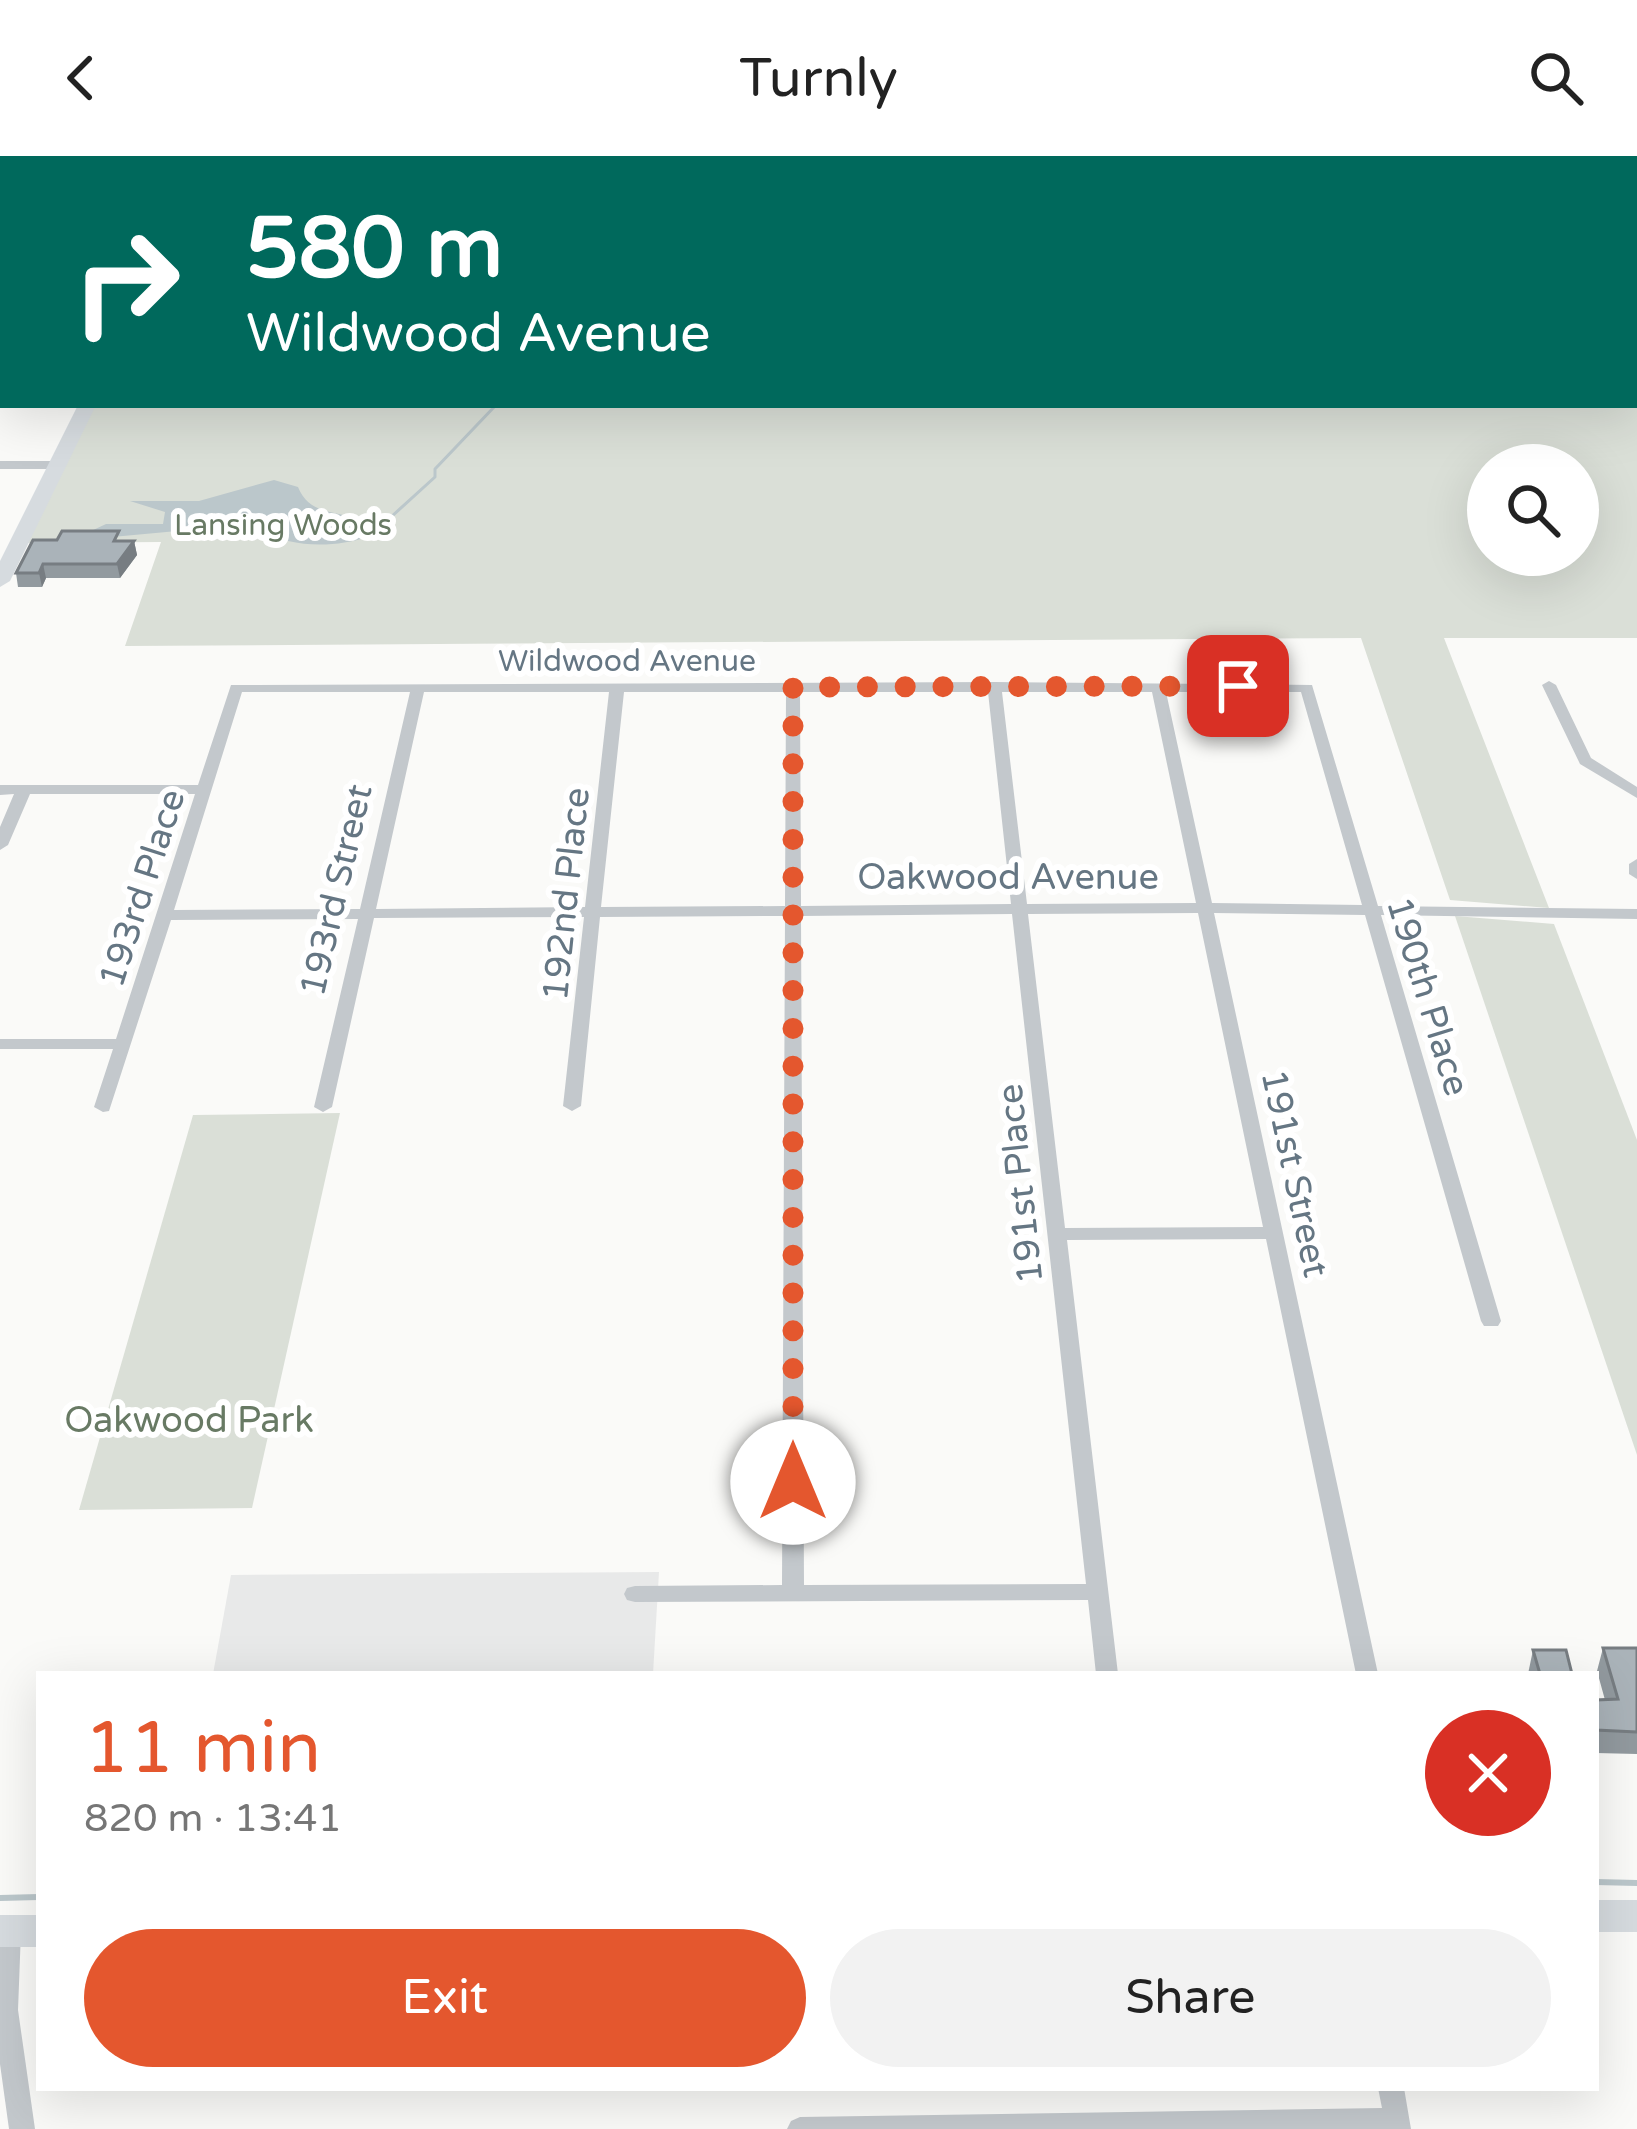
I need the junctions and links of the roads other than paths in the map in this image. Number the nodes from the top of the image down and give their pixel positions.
1 (86, 408) edge
2 (0, 465) edge
3 (57, 465) junction
4 (0, 581) edge
5 (994, 686) junction
6 (1158, 686) junction
7 (1549, 686) dead end
8 (793, 687) junction
9 (236, 688) joint
10 (418, 688) junction
11 (617, 688) junction
12 (1307, 688) joint
13 (0, 790) edge
14 (24, 790) junction
15 (204, 790) junction
16 (1637, 793) edge
17 (0, 845) edge
18 (1637, 864) edge
19 (1637, 874) edge
20 (1204, 908) junction
21 (1369, 909) junction
22 (794, 910) junction
23 (594, 911) junction
24 (1023, 911) junction
25 (367, 913) junction
26 (1637, 914) edge
27 (164, 915) junction
28 (0, 1044) edge
29 (123, 1044) junction
30 (572, 1106) dead end
31 (103, 1107) dead end
32 (323, 1107) dead end
33 (1272, 1233) junction
34 (1057, 1234) junction
35 (1492, 1321) dead end
36 (793, 1592) junction
37 (1098, 1592) junction
38 (635, 1594) dead end
39 (1107, 1671) edge
40 (1366, 1671) edge
41 (1599, 1916) edge
42 (1637, 1916) edge
43 (16, 1931) edge
44 (1392, 2091) edge
45 (1397, 2124) edge
46 (800, 2127) edge
47 (22, 2129) edge

1 - 3 main road
2 - 3 street
3 - 4 main road
5 - 6 street, Wildwood Avenue
5 - 8 street, Wildwood Avenue
5 - 24 street, 191st Place
6 - 12 street, Wildwood Avenue
6 - 20 street, 191st Street
7 - 16 street
8 - 11 street, Wildwood Avenue
8 - 22 street
9 - 10 street, Wildwood Avenue
9 - 15 street, 193rd Place
10 - 11 street, Wildwood Avenue
10 - 25 street, 193rd Street
11 - 23 street, 192nd Place
12 - 21 street, 190th Place
13 - 14 street
14 - 15 street
14 - 17 street
15 - 27 street, 193rd Place
18 - 19 street
20 - 21 street, Oakwood Avenue
20 - 24 street, Oakwood Avenue
20 - 33 street, 191st Street
21 - 26 street, Oakwood Avenue
21 - 35 street, 190th Place
22 - 23 street, Oakwood Avenue
22 - 24 street, Oakwood Avenue
22 - 36 street
23 - 25 street, Oakwood Avenue
23 - 30 street, 192nd Place
24 - 34 street, 191st Place
25 - 27 street, Oakwood Avenue
25 - 32 street, 193rd Street
27 - 29 street, 193rd Place
28 - 29 street
29 - 31 street, 193rd Place
33 - 34 street
33 - 40 street, 191st Street
34 - 37 street, 191st Place
36 - 37 street
36 - 38 street
37 - 39 street, 191st Place
41 - 42 main road
43 - 47 street
44 - 45 street
45 - 46 street

